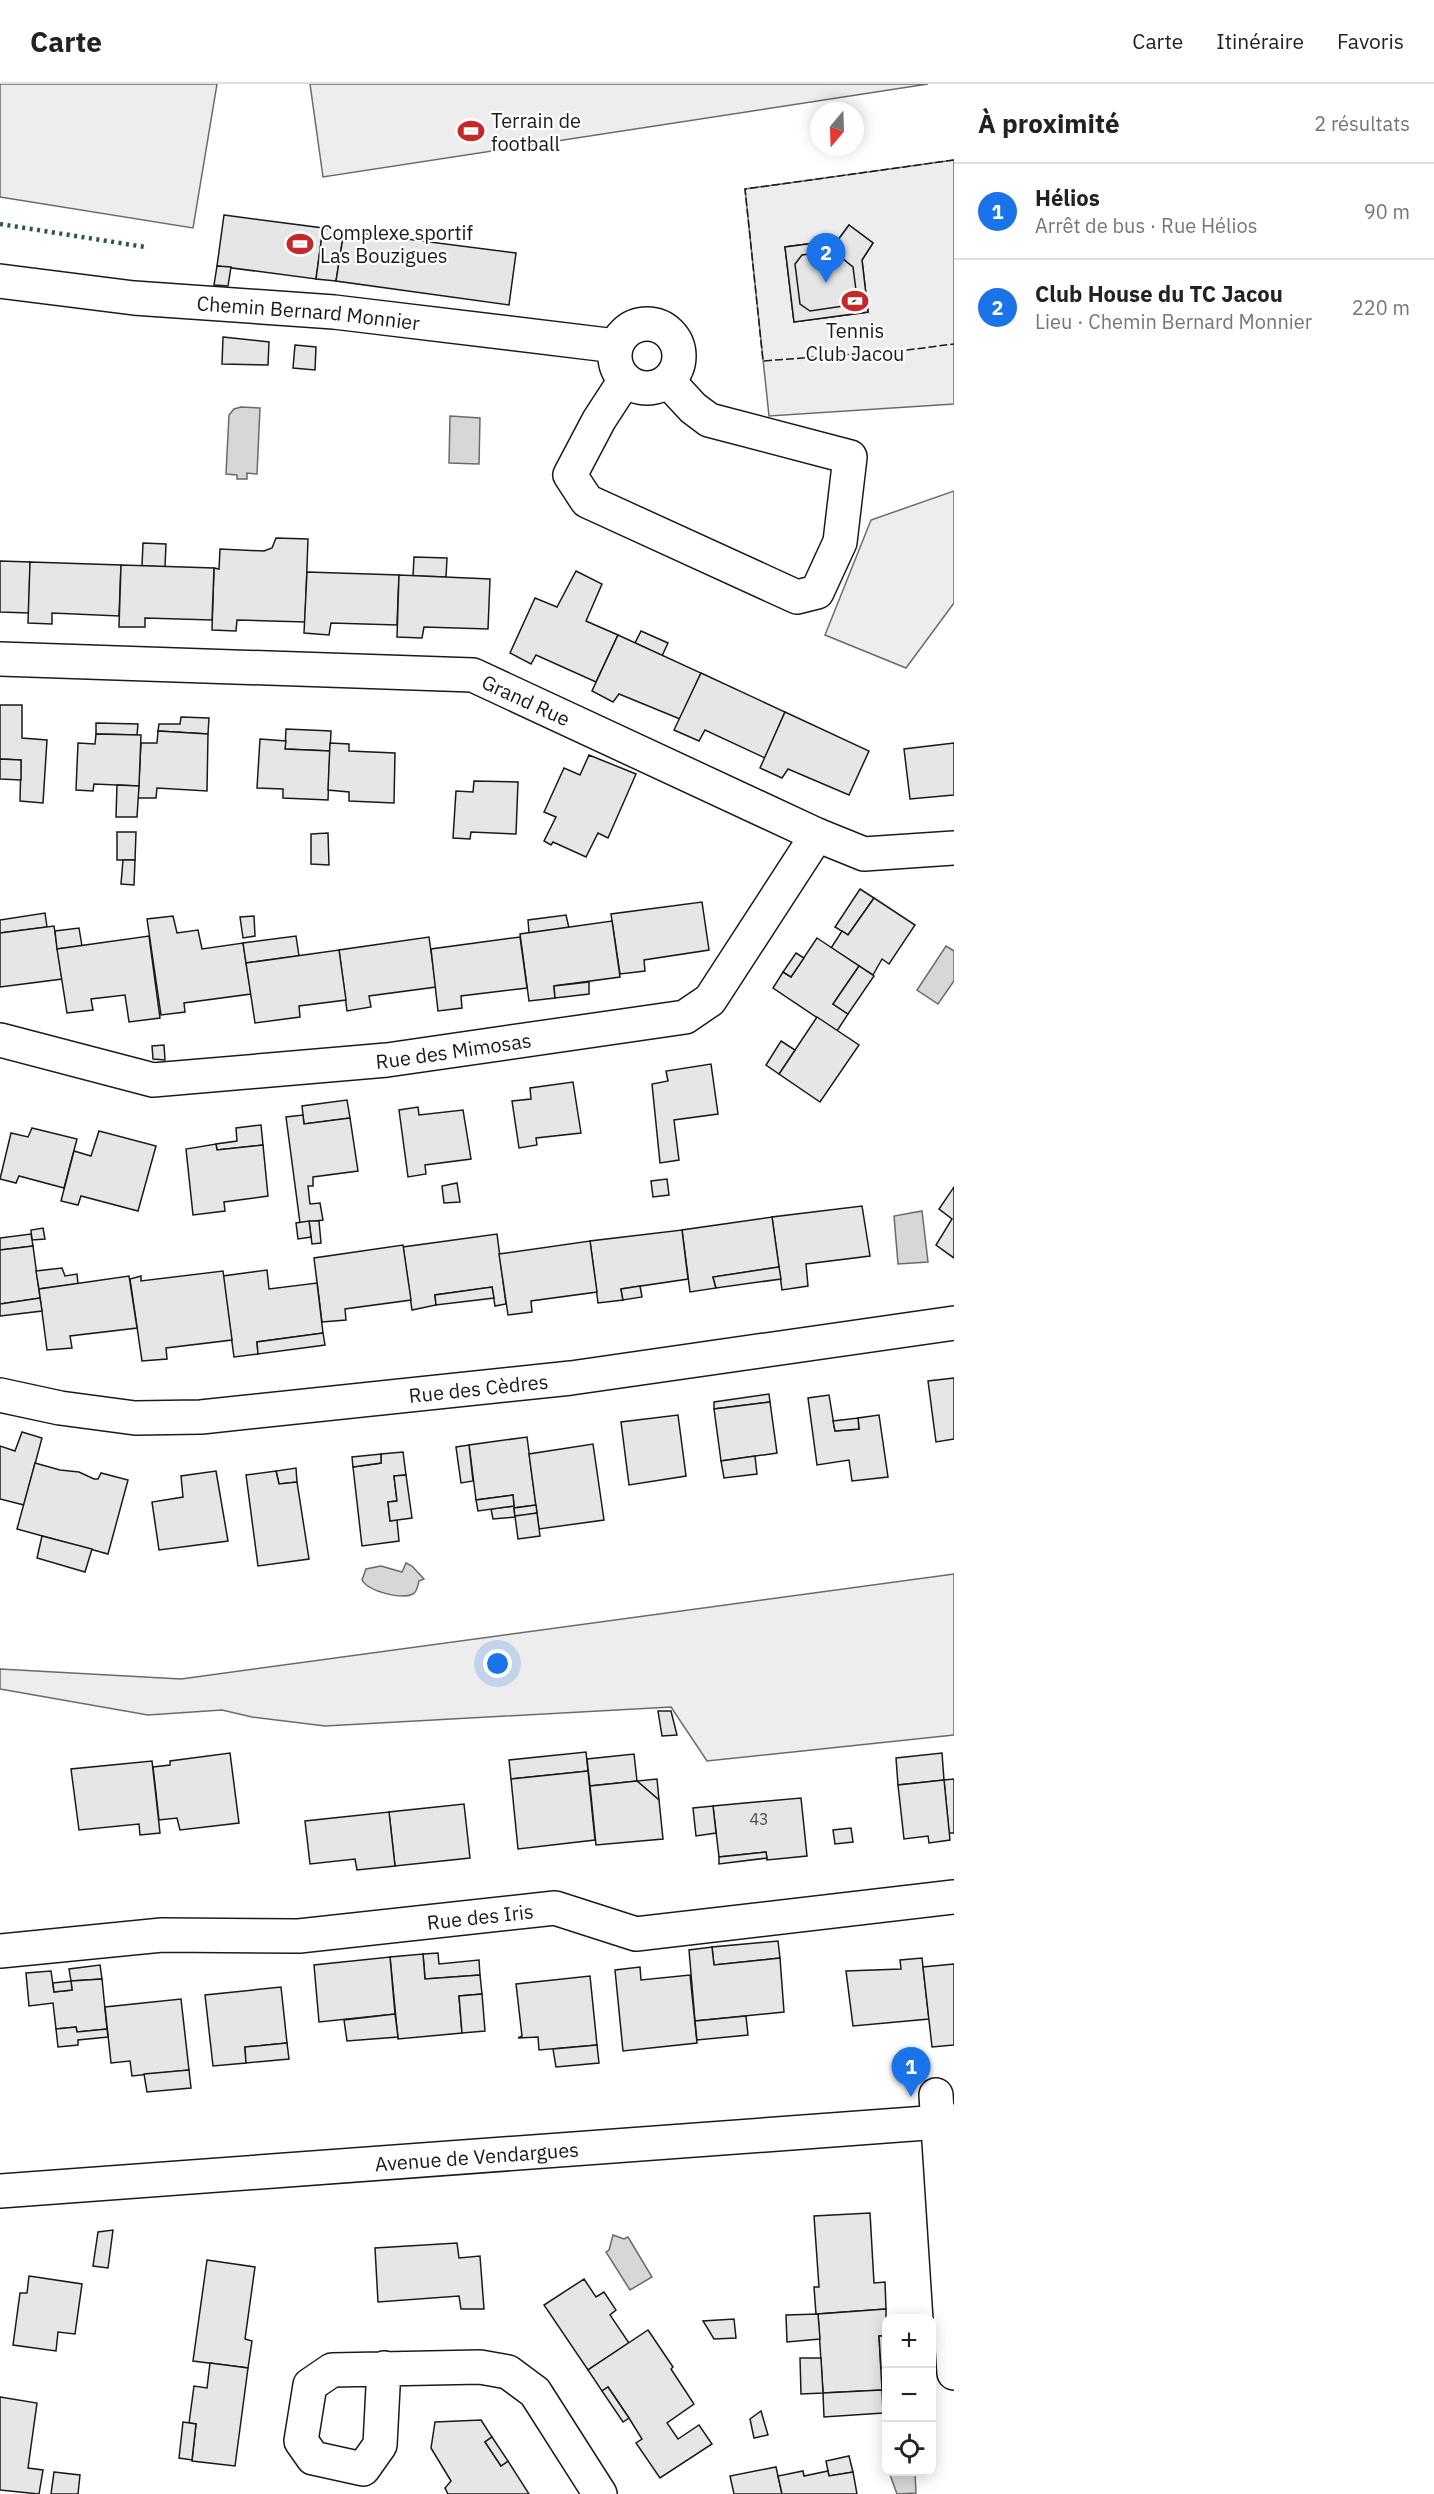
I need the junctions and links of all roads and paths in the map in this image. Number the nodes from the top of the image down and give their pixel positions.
1 (0, 281) edge
2 (616, 346) junction
3 (625, 380) junction
4 (668, 381) junction
5 (0, 658) edge
6 (817, 835) junction
7 (954, 848) edge
8 (0, 1040) edge
9 (954, 1323) edge
10 (0, 1395) edge
11 (954, 1897) edge
12 (0, 1952) edge
13 (942, 2113) edge
14 (0, 2191) edge
15 (384, 2368) dead end
16 (954, 2373) edge
17 (600, 2494) edge

1 - 2 street, Chemin Bernard Monnier
2 - 3 street
2 - 4 street
3 - 4 street
3 - 4 street
5 - 6 street, Grand Rue
6 - 7 street, Grand Rue
6 - 8 street, Rue des Mimosas
9 - 10 street, Rue des Cèdres
11 - 12 street, Rue des Iris
13 - 14 street, Avenue de Vendargues
13 - 16 street
15 - 17 street

